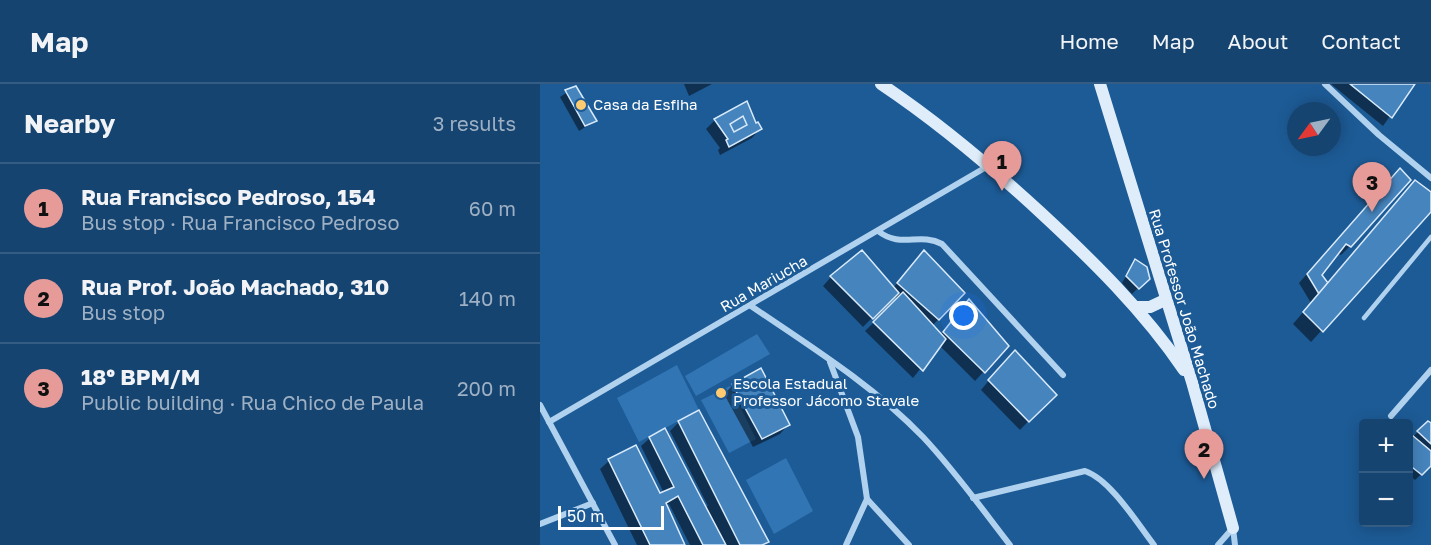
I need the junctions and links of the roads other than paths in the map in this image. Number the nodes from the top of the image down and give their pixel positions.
1 (881, 84) edge
2 (1100, 84) edge
3 (1325, 84) edge
4 (989, 165) junction
5 (1430, 176) edge
6 (878, 231) junction
7 (1431, 237) edge
8 (1165, 300) junction
9 (751, 306) junction
10 (1137, 308) junction
11 (1364, 318) dead end
12 (830, 361) junction
13 (1431, 370) edge
14 (1063, 375) dead end
15 (1192, 382) junction
16 (540, 405) edge
17 (1391, 416) dead end
18 (549, 422) junction
19 (973, 498) junction
20 (867, 499) junction
21 (593, 503) junction
22 (540, 525) edge
23 (1233, 528) junction
24 (615, 545) edge
25 (846, 545) edge
26 (909, 545) edge
27 (1010, 545) edge
28 (1154, 545) edge
29 (1218, 545) edge
30 (1235, 545) edge

1 - 4 street
2 - 8 street, Rua Professor João Machado
3 - 5 street
4 - 6 street, Rua Mariucha
4 - 10 street
6 - 9 street, Rua Mariucha
6 - 14 street
7 - 11 lane
8 - 10 street
8 - 15 street, Rua Professor João Machado
9 - 12 street
9 - 18 street, Rua Mariucha
10 - 15 street
12 - 19 street
12 - 20 street
13 - 17 street
15 - 23 street, Rua Professor João Machado
16 - 18 street
18 - 21 street
19 - 27 street
19 - 28 street
20 - 25 street
20 - 26 street
21 - 22 street
21 - 24 street
23 - 29 street
23 - 30 street, Rua Professor João Machado

